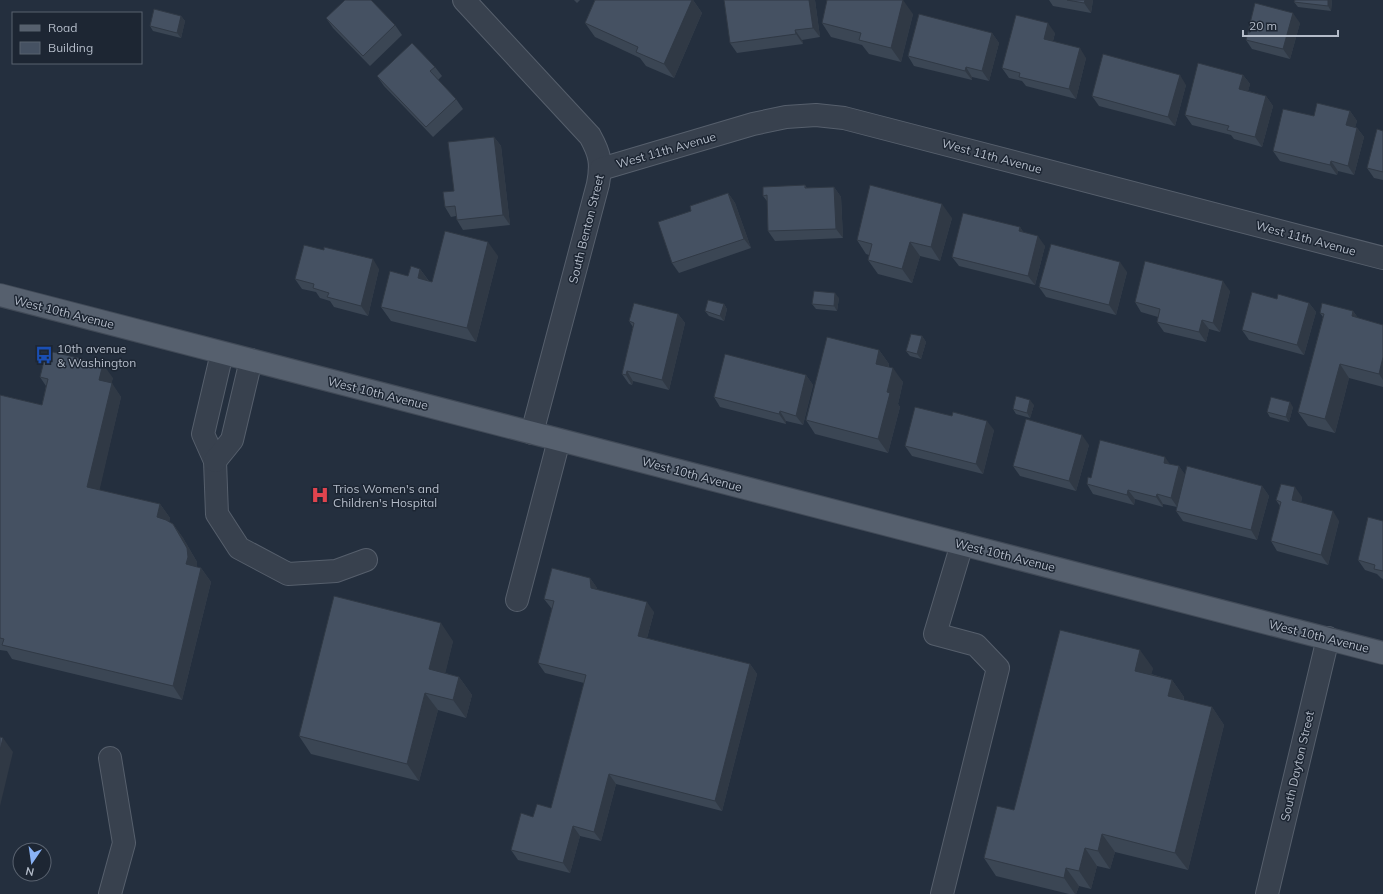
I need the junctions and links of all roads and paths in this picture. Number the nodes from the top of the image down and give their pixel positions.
1 (464, 0) edge
2 (601, 169) junction
3 (1383, 258) edge
4 (0, 295) edge
5 (222, 353) junction
6 (252, 360) junction
7 (532, 433) junction
8 (559, 440) junction
9 (215, 461) junction
10 (962, 544) junction
11 (366, 560) dead end
12 (517, 600) dead end
13 (1328, 638) junction
14 (1383, 652) edge
15 (110, 758) dead end
16 (110, 894) edge
17 (942, 894) edge
18 (1267, 894) edge

1 - 2 street, South Benton Street
2 - 3 street, West 11th Avenue
2 - 7 street, South Benton Street
4 - 5 main road, West 10th Avenue
5 - 6 main road, West 10th Avenue
5 - 9 street
6 - 7 main road, West 10th Avenue
6 - 9 street
7 - 8 main road, West 10th Avenue
8 - 10 main road, West 10th Avenue
8 - 12 street
9 - 11 street
10 - 13 main road, West 10th Avenue
10 - 17 street
13 - 14 main road, West 10th Avenue
13 - 18 street, South Dayton Street
15 - 16 street

